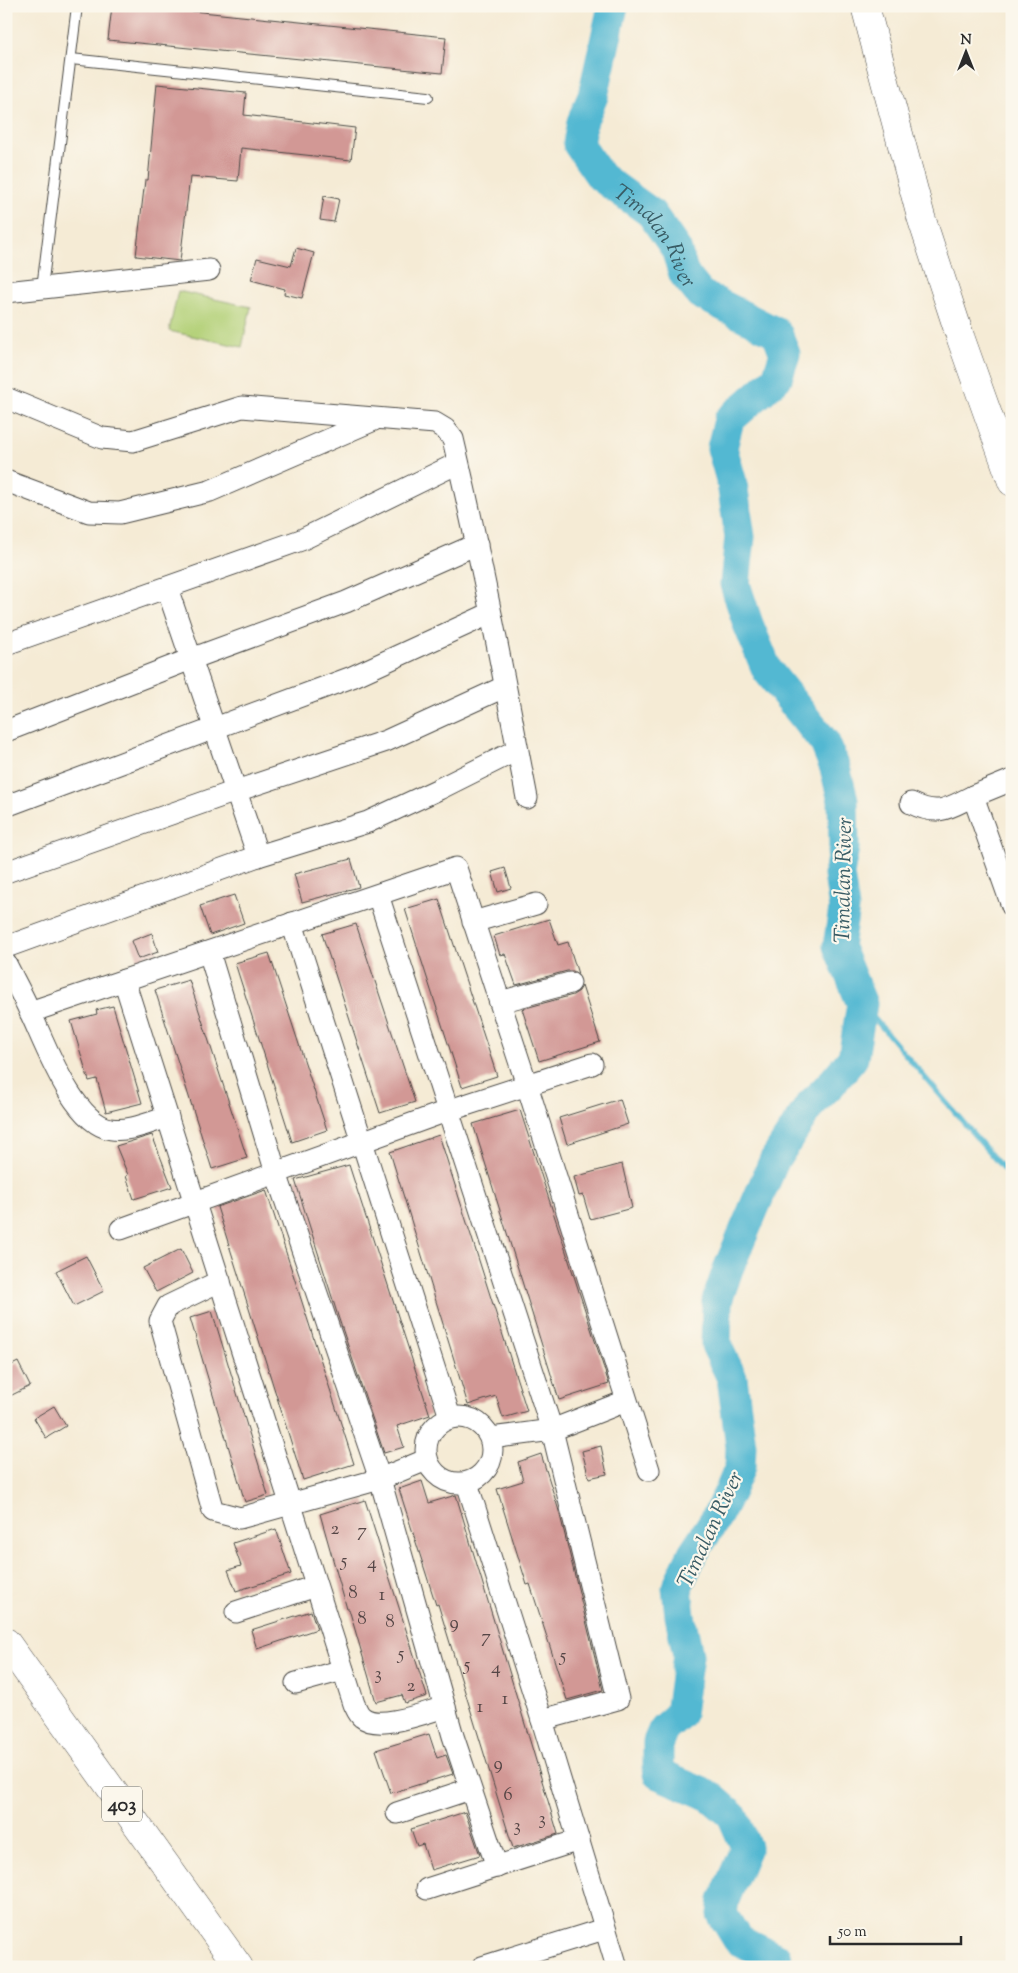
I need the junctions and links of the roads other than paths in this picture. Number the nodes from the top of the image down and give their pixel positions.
1 (77, 6) edge
2 (865, 6) edge
3 (71, 59) junction
4 (428, 97) dead end
5 (209, 270) dead end
6 (42, 288) junction
7 (6, 292) edge
8 (6, 398) edge
9 (376, 418) junction
10 (458, 463) junction
11 (6, 481) edge
12 (1012, 482) edge
13 (477, 544) junction
14 (166, 588) junction
15 (489, 614) junction
16 (6, 644) edge
17 (191, 659) junction
18 (504, 686) junction
19 (215, 730) junction
20 (6, 731) edge
21 (517, 750) junction
22 (1012, 780) edge
23 (236, 791) junction
24 (973, 796) junction
25 (527, 798) dead end
26 (911, 803) dead end
27 (6, 806) edge
28 (258, 856) junction
29 (6, 872) edge
30 (378, 894) junction
31 (536, 904) dead end
32 (1012, 906) edge
33 (474, 922) junction
34 (292, 923) junction
35 (6, 947) edge
36 (209, 952) junction
37 (6, 964) edge
38 (124, 980) junction
39 (570, 983) dead end
40 (500, 1002) junction
41 (30, 1012) junction
42 (592, 1064) dead end
43 (527, 1084) junction
44 (447, 1111) junction
45 (168, 1117) junction
46 (362, 1142) junction
47 (276, 1173) junction
48 (194, 1202) junction
49 (121, 1229) dead end
50 (220, 1282) junction
51 (626, 1401) junction
52 (450, 1417) junction
53 (552, 1430) junction
54 (491, 1438) junction
55 (426, 1460) junction
56 (648, 1470) dead end
57 (380, 1479) junction
58 (467, 1483) junction
59 (290, 1502) junction
60 (316, 1586) junction
61 (236, 1612) dead end
62 (6, 1642) edge
63 (343, 1670) junction
64 (296, 1683) dead end
65 (445, 1707) junction
66 (542, 1720) junction
67 (470, 1788) junction
68 (396, 1813) dead end
69 (579, 1840) junction
70 (497, 1867) junction
71 (426, 1890) dead end
72 (604, 1929) junction
73 (516, 1962) edge
74 (239, 1967) edge
75 (482, 1967) edge
76 (617, 1967) edge

1 - 3 lane
2 - 12 street
3 - 4 lane
3 - 6 lane
5 - 6 street
6 - 7 street
8 - 9 street
9 - 10 street
9 - 11 street
10 - 13 street
10 - 14 street
13 - 15 street
13 - 17 street
14 - 16 street
14 - 17 street
15 - 18 street
15 - 19 street
17 - 19 street
17 - 20 street
18 - 21 street
18 - 23 street
19 - 23 street
19 - 27 street
21 - 25 street
21 - 28 street
22 - 24 street
23 - 28 street
23 - 29 street
24 - 26 street
24 - 32 street
28 - 35 street
30 - 33 street
30 - 34 street
30 - 44 street
31 - 33 street
33 - 40 street
34 - 36 street
34 - 46 street
36 - 38 street
36 - 47 street
37 - 41 street
38 - 41 street
38 - 45 street
39 - 40 street
40 - 43 street
41 - 45 street
42 - 43 street
43 - 44 street
43 - 51 street
44 - 46 street
44 - 53 street
45 - 48 street
46 - 47 street
46 - 52 street
47 - 48 street
47 - 57 street
48 - 49 street
48 - 50 street
50 - 59 street
50 - 59 street
51 - 53 street
51 - 56 street
52 - 54 street
52 - 55 street
53 - 54 street
53 - 66 street
54 - 58 street
55 - 57 street
55 - 58 street
57 - 59 street
57 - 65 street
58 - 66 street
59 - 60 street
60 - 61 street
60 - 63 street
62 - 74 street, 403
63 - 64 street
63 - 65 street
65 - 67 street
66 - 69 street
67 - 68 street
67 - 70 street
69 - 70 street
69 - 72 street
70 - 71 street
72 - 73 street
72 - 76 street
73 - 75 street

